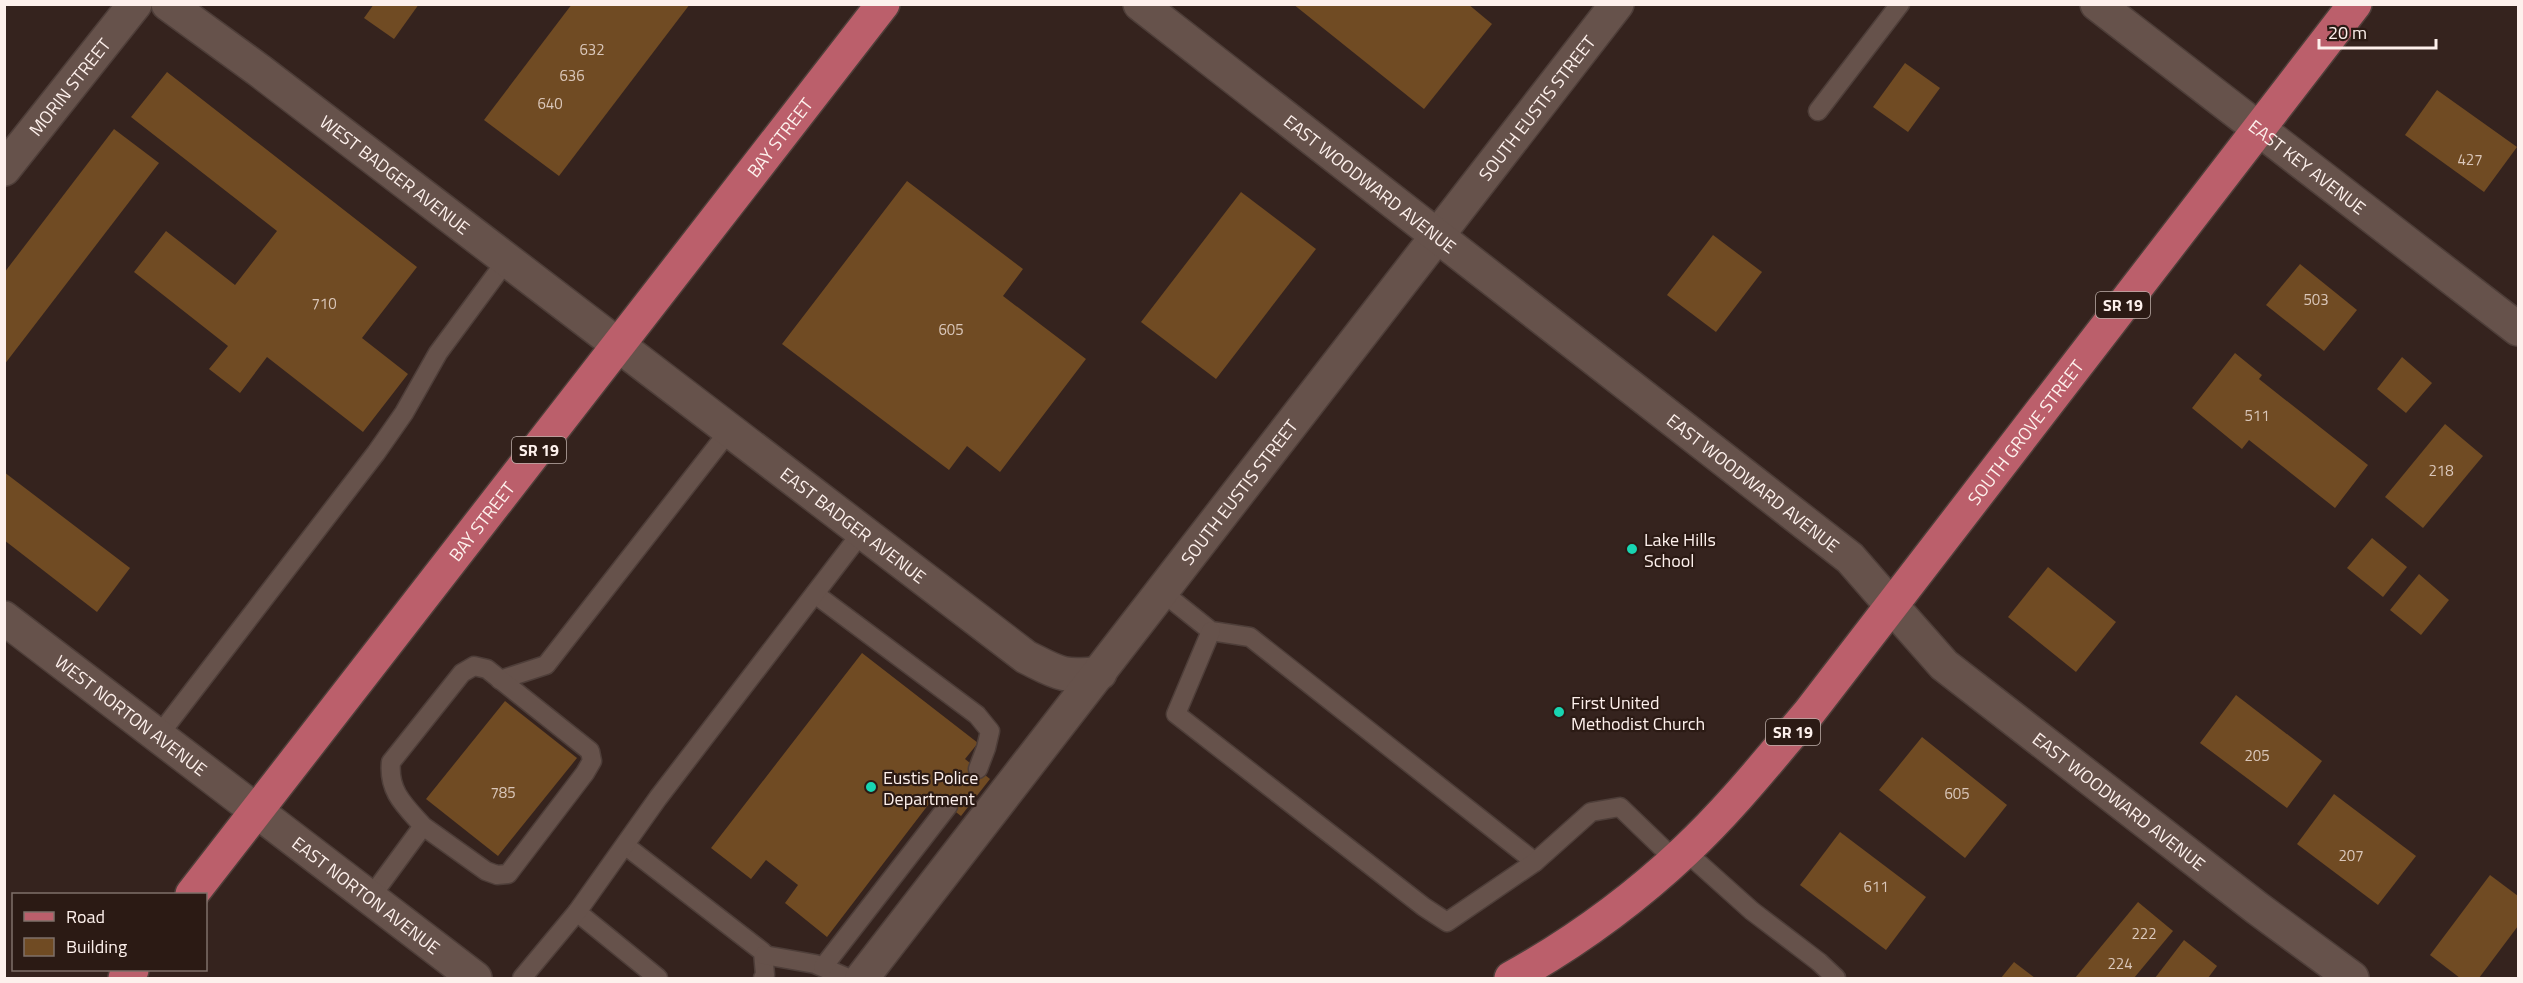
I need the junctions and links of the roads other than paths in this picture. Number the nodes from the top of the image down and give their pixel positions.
1 (135, 4) edge
2 (168, 4) edge
3 (883, 4) edge
4 (1140, 4) edge
5 (1617, 4) edge
6 (1900, 4) edge
7 (2097, 4) edge
8 (2355, 4) edge
9 (1818, 111) dead end
10 (2258, 129) junction
11 (4, 170) edge
12 (1439, 236) junction
13 (506, 261) junction
14 (2518, 328) edge
15 (619, 347) junction
16 (729, 431) junction
17 (862, 532) junction
18 (1161, 591) junction
19 (815, 594) junction
20 (1891, 605) junction
21 (4, 618) edge
22 (1211, 631) junction
23 (1100, 673) junction
24 (500, 680) junction
25 (159, 735) junction
26 (978, 769) dead end
27 (948, 806) dead end
28 (258, 811) junction
29 (423, 826) junction
30 (626, 846) junction
31 (1680, 856) junction
32 (1535, 862) junction
33 (193, 893) edge
34 (370, 898) junction
35 (577, 912) junction
36 (764, 955) junction
37 (823, 968) junction
38 (474, 978) edge
39 (522, 978) edge
40 (658, 978) edge
41 (763, 978) edge
42 (848, 978) edge
43 (862, 978) edge
44 (1511, 978) edge
45 (1836, 978) edge
46 (2352, 978) edge

1 - 11 street, MORIN STREET
2 - 13 street, WEST BADGER AVENUE
3 - 15 main road, BAY STREET / SR 19
4 - 12 street, EAST WOODWARD AVENUE
5 - 12 street, SOUTH EUSTIS STREET
6 - 9 lane
7 - 10 street, EAST KEY AVENUE
8 - 10 main road, SOUTH GROVE STREET / SR 19
10 - 14 street, EAST KEY AVENUE
10 - 20 main road, SOUTH GROVE STREET / SR 19
12 - 18 street, SOUTH EUSTIS STREET
12 - 20 street, EAST WOODWARD AVENUE
13 - 15 street, WEST BADGER AVENUE
13 - 25 lane
15 - 16 street, EAST BADGER AVENUE
15 - 28 main road, BAY STREET / SR 19
16 - 17 street, EAST BADGER AVENUE
16 - 24 lane
17 - 19 lane
17 - 23 street, EAST BADGER AVENUE
18 - 22 lane
18 - 23 street, SOUTH EUSTIS STREET
19 - 26 lane
19 - 30 lane
20 - 31 main road, SOUTH GROVE STREET / SR 19
20 - 46 street, EAST WOODWARD AVENUE
21 - 25 street, WEST NORTON AVENUE
22 - 32 lane
22 - 32 lane
23 - 43 street, SOUTH EUSTIS STREET
24 - 29 lane
24 - 29 lane
25 - 28 street, WEST NORTON AVENUE
27 - 37 lane
28 - 33 main road, BAY STREET / SR 19
28 - 34 street, EAST NORTON AVENUE
29 - 34 lane
30 - 35 lane
30 - 36 lane
31 - 32 lane
31 - 44 main road, SR 19
31 - 45 lane
34 - 38 street, EAST NORTON AVENUE
35 - 39 lane
35 - 40 lane
36 - 37 lane
36 - 41 lane
37 - 42 lane

